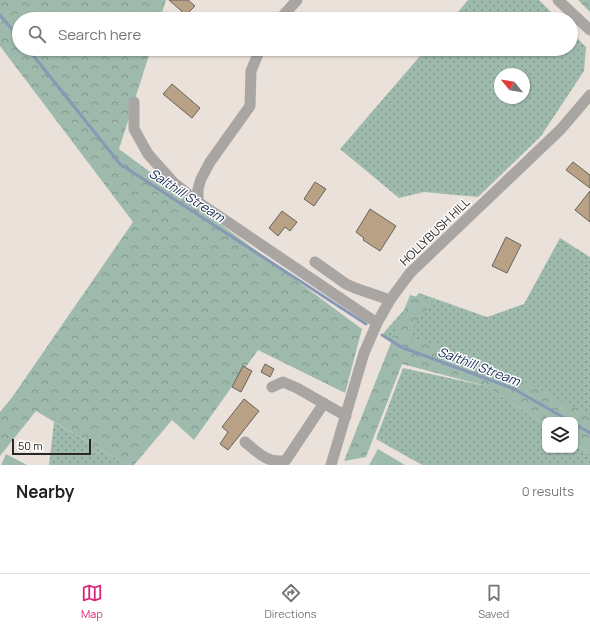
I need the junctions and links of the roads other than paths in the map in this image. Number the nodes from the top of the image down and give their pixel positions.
1 (297, 0) edge
2 (558, 0) edge
3 (286, 12) edge
4 (571, 12) edge
5 (578, 19) edge
6 (590, 30) edge
7 (257, 56) edge
8 (590, 95) edge
9 (134, 102) dead end
10 (198, 202) junction
11 (315, 262) dead end
12 (390, 300) junction
13 (377, 323) junction
14 (272, 387) dead end
15 (324, 403) junction
16 (346, 416) junction
17 (245, 442) dead end
18 (331, 465) edge

1 - 3 street
2 - 4 street
5 - 6 street
7 - 10 street
8 - 12 street, HOLLYBUSH HILL
9 - 10 street
10 - 13 street
11 - 12 street
12 - 13 street, HOLLYBUSH HILL
13 - 16 street, HOLLYBUSH HILL
14 - 15 street
15 - 16 street
15 - 17 street
16 - 18 street, HOLLYBUSH HILL

